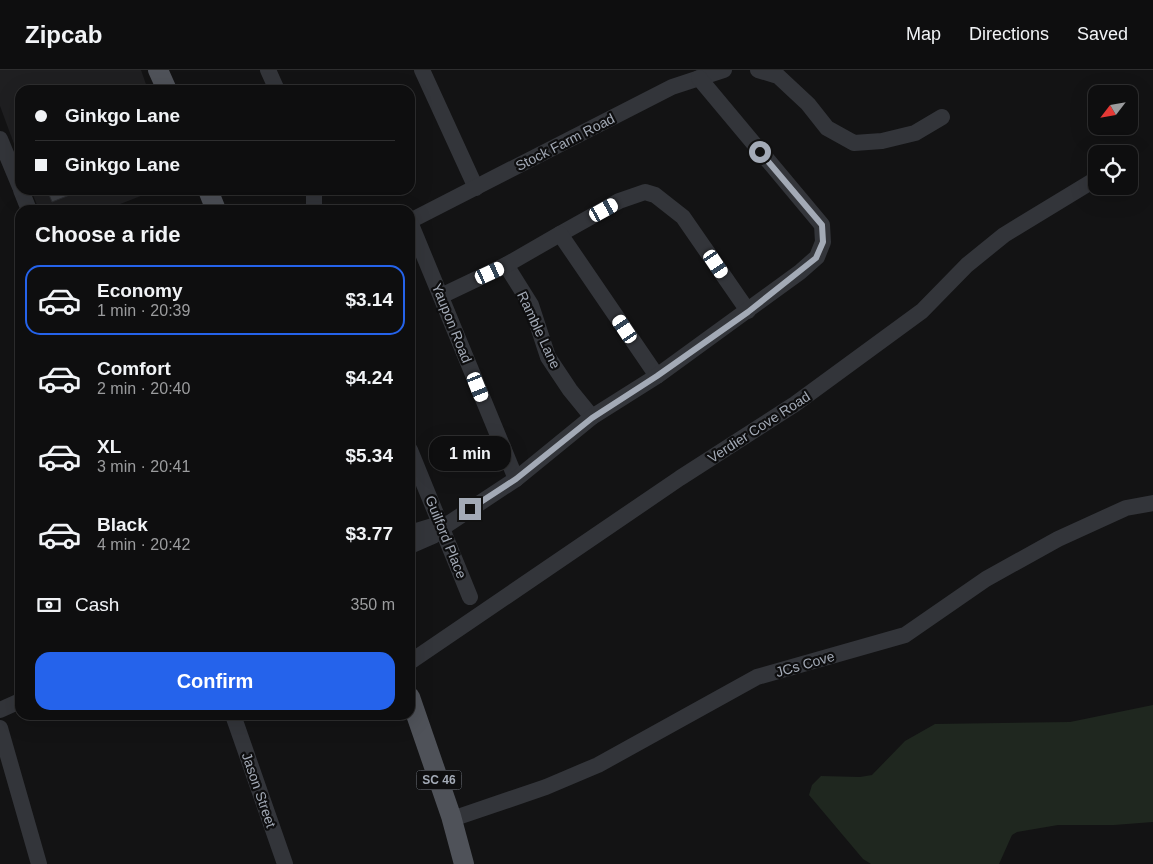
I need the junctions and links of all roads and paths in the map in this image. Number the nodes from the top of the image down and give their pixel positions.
1 (158, 70) edge
2 (268, 70) edge
3 (422, 70) edge
4 (724, 70) edge
5 (758, 70) edge
6 (698, 78) junction
7 (165, 85) edge
8 (275, 85) edge
9 (942, 118) dead end
10 (0, 139) edge
11 (15, 175) edge
12 (1088, 183) edge
13 (476, 188) junction
14 (415, 219) edge
15 (415, 234) edge
16 (560, 234) junction
17 (506, 265) junction
18 (441, 296) junction
19 (748, 312) junction
20 (657, 376) junction
21 (592, 418) junction
22 (415, 462) edge
23 (516, 479) junction
24 (1153, 503) edge
25 (442, 528) junction
26 (415, 531) edge
27 (415, 544) edge
28 (470, 597) dead end
29 (415, 659) edge
30 (15, 704) edge
31 (0, 710) edge
32 (415, 712) edge
33 (235, 720) edge
34 (0, 728) edge
35 (452, 820) junction
36 (39, 864) edge
37 (285, 864) edge
38 (464, 864) edge

1 - 7 main road
2 - 8 street
3 - 13 street
4 - 6 street, Stock Farm Road
5 - 9 street
6 - 13 street, Stock Farm Road
6 - 19 street
10 - 11 street
12 - 29 street, Verdier Cove Road
13 - 14 street, Stock Farm Road
15 - 18 street, Yaupon Road
16 - 17 street
16 - 19 street
16 - 20 street
17 - 18 street
17 - 21 street, Ramble Lane
18 - 23 street, Yaupon Road
19 - 20 street
20 - 21 street
21 - 23 street
22 - 25 street, Guilford Place
23 - 25 street
24 - 35 street, JCs Cove
25 - 26 street
25 - 27 street
25 - 28 street, Guilford Place
30 - 31 street
32 - 35 main road, SC 46
33 - 37 street, Jason Street
34 - 36 street
35 - 38 main road, SC 46

